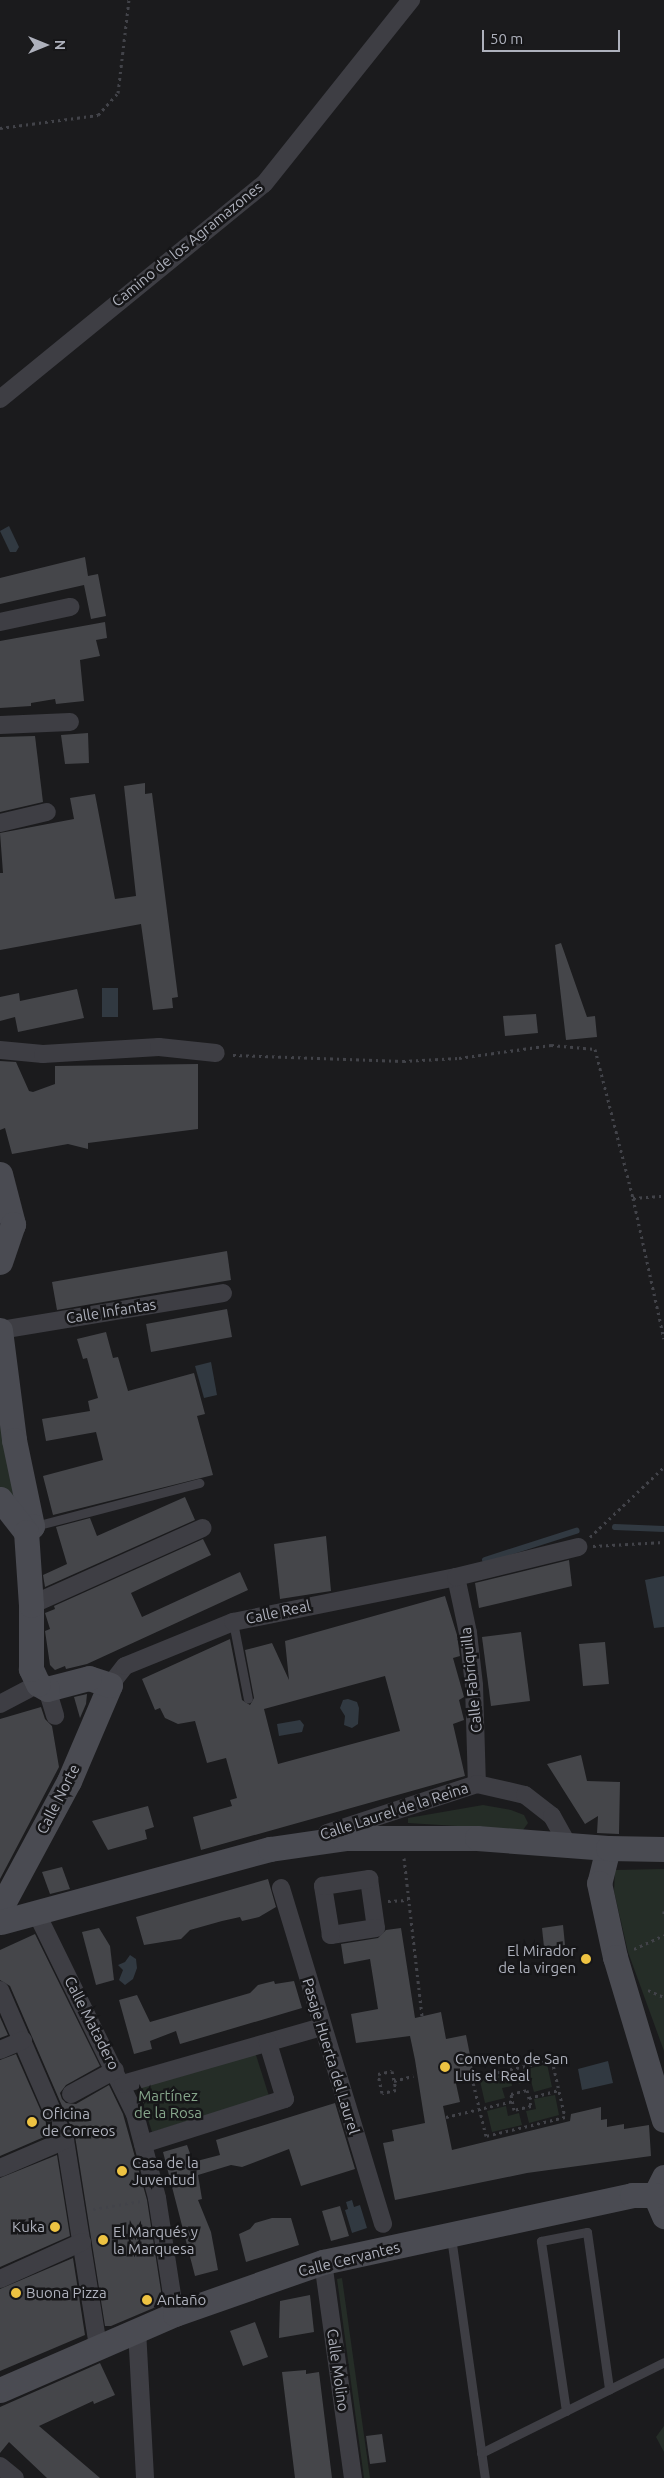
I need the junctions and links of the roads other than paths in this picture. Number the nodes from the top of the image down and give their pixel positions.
1 (411, 0) edge
2 (0, 399) edge
3 (70, 607) dead end
4 (0, 622) edge
5 (70, 722) dead end
6 (0, 725) edge
7 (46, 812) dead end
8 (0, 823) edge
9 (0, 1050) edge
10 (216, 1053) road end
11 (0, 1174) edge
12 (0, 1262) edge
13 (223, 1293) dead end
14 (0, 1330) edge
15 (199, 1483) dead end
16 (1, 1504) edge
17 (202, 1528) dead end
18 (29, 1529) junction
19 (578, 1547) road end
20 (456, 1577) junction
21 (31, 1605) junction
22 (233, 1622) junction
23 (110, 1685) junction
24 (43, 1686) junction
25 (248, 1699) dead end
26 (0, 1704) edge
27 (54, 1716) dead end
28 (477, 1784) junction
29 (568, 1845) junction
30 (286, 1846) junction
31 (608, 1848) junction
32 (664, 1848) edge
33 (281, 1888) dead end
34 (0, 1909) edge
35 (36, 1912) junction
36 (0, 1922) edge
37 (0, 1935) edge
38 (0, 1990) edge
39 (322, 2027) junction
40 (23, 2040) junction
41 (268, 2043) junction
42 (0, 2050) edge
43 (119, 2077) junction
44 (71, 2094) dead end
45 (664, 2120) edge
46 (65, 2140) junction
47 (143, 2144) junction
48 (0, 2168) edge
49 (661, 2196) edge
50 (383, 2224) dead end
51 (451, 2234) junction
52 (82, 2242) junction
53 (323, 2262) junction
54 (0, 2279) edge
55 (176, 2314) junction
56 (138, 2330) junction
57 (98, 2347) junction
58 (664, 2362) edge
59 (609, 2389) junction
60 (0, 2390) edge
61 (566, 2411) junction
62 (481, 2453) junction
63 (0, 2466) edge
64 (15, 2478) edge
65 (144, 2478) edge
66 (353, 2478) edge
67 (485, 2478) edge

1 - 2 street, Camino de los Agramazones
3 - 4 street
5 - 6 street
7 - 8 street
9 - 10 street
11 - 12 street
13 - 14 street, Calle Infantas
14 - 18 street, Calle Infantas
15 - 18 lane
16 - 18 street
17 - 21 street
18 - 21 street, Calle Infantas
19 - 20 street, Calle Real
20 - 22 street, Calle Real
20 - 28 street, Calle Fabriquilla
21 - 24 street, Calle Infantas
22 - 23 street, Calle Real
22 - 25 lane
23 - 24 street
23 - 34 street, Calle Norte
24 - 26 street
24 - 27 street
28 - 29 street, Calle Laurel de la Reina
28 - 30 street, Calle Laurel de la Reina
29 - 30 street, Calle Laurel de la Reina
29 - 31 street, Calle Laurel de la Reina
30 - 35 street, Calle Laurel de la Reina
31 - 32 street, Calle Laurel de la Reina
31 - 45 street
33 - 39 street, Pasaje Huerta del Laurel
35 - 36 street, Calle Laurel de la Reina
35 - 43 street, Calle Matadero
36 - 37 street
38 - 40 street
39 - 41 street
39 - 50 street, Pasaje Huerta del Laurel
40 - 42 street
40 - 46 street
41 - 43 street
41 - 47 street
43 - 44 street
43 - 47 street, Calle Matadero
46 - 48 street
46 - 52 street
47 - 55 street, Calle Matadero
49 - 51 street, Calle Cervantes
51 - 53 street, Calle Cervantes
51 - 62 lane
52 - 54 street
52 - 57 street
53 - 55 street, Calle Cervantes
53 - 66 street, Calle Molino
55 - 56 street, Calle Cervantes
56 - 57 street, Calle Cervantes
56 - 65 street
57 - 60 street, Calle Cervantes
58 - 59 lane
59 - 61 lane
59 - 61 lane
61 - 62 lane
62 - 67 lane
63 - 64 street

